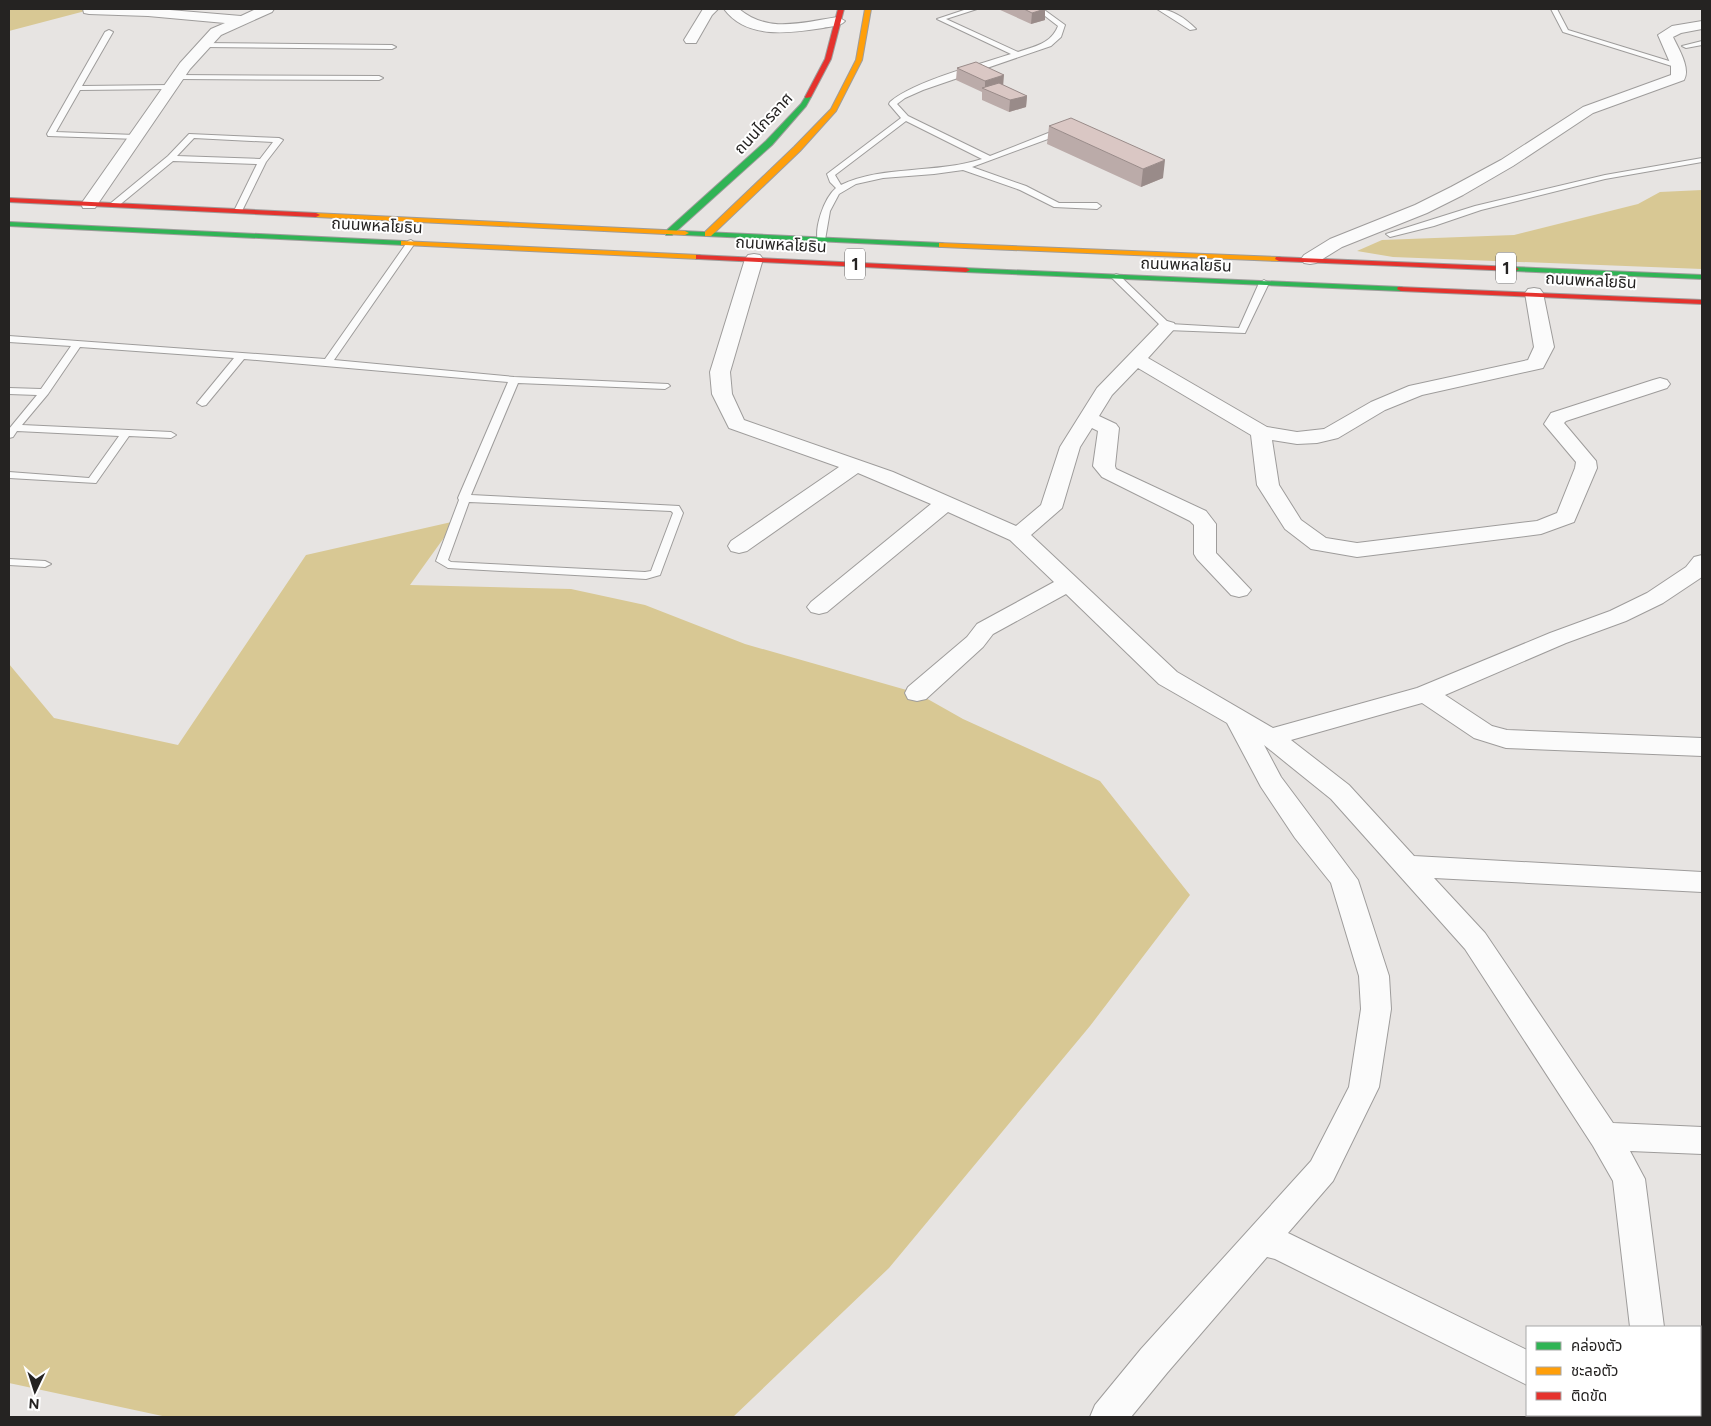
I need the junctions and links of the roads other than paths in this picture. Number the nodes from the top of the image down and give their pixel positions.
1 (267, 9) edge
2 (711, 9) edge
3 (731, 9) edge
4 (868, 9) edge
5 (974, 9) edge
6 (1039, 9) edge
7 (1160, 9) edge
8 (1554, 9) edge
9 (89, 10) edge
10 (1687, 14) dead end
11 (840, 15) edge
12 (242, 20) junction
13 (1702, 25) edge
14 (1192, 30) dead end
15 (109, 32) dead end
16 (692, 40) dead end
17 (1702, 43) edge
18 (204, 45) junction
19 (1686, 46) dead end
20 (392, 47) dead end
21 (1018, 55) junction
22 (1678, 65) junction
23 (379, 78) dead end
24 (174, 82) junction
25 (78, 88) junction
26 (905, 118) junction
27 (1069, 128) edge
28 (135, 138) junction
29 (171, 158) junction
30 (987, 158) junction
31 (1702, 160) edge
32 (262, 162) junction
33 (963, 167) junction
34 (840, 188) junction
35 (9, 200) edge
36 (89, 204) junction
37 (114, 205) junction
38 (1097, 206) dead end
39 (238, 211) junction
40 (9, 224) edge
41 (669, 232) junction
42 (708, 234) junction
43 (1390, 234) dead end
44 (821, 240) junction
45 (411, 243) junction
46 (754, 259) junction
47 (1310, 259) junction
48 (1116, 277) junction
49 (1702, 277) edge
50 (1264, 283) junction
51 (1534, 294) junction
52 (1702, 302) edge
53 (1167, 327) junction
54 (9, 339) edge
55 (78, 343) junction
56 (240, 357) junction
57 (1138, 360) junction
58 (328, 362) junction
59 (514, 380) junction
60 (1660, 384) dead end
61 (665, 386) dead end
62 (9, 391) edge
63 (44, 392) junction
64 (202, 403) dead end
65 (1088, 418) junction
66 (12, 431) edge
67 (1262, 432) junction
68 (126, 433) junction
69 (171, 435) dead end
70 (856, 465) junction
71 (9, 475) edge
72 (463, 498) junction
73 (946, 503) junction
74 (1018, 535) junction
75 (739, 546) dead end
76 (9, 562) edge
77 (1702, 562) edge
78 (45, 564) dead end
79 (1068, 583) junction
80 (1240, 590) dead end
81 (819, 607) dead end
82 (917, 693) dead end
83 (1426, 694) junction
84 (1237, 720) junction
85 (1270, 737) junction
86 (1702, 747) edge
87 (1408, 866) junction
88 (1702, 882) edge
89 (1604, 1136) junction
90 (1702, 1140) edge
91 (1260, 1240) junction
92 (1647, 1326) edge
93 (1526, 1367) edge
94 (1108, 1417) edge

1 - 12 street
2 - 16 street
3 - 11 street
4 - 42 main road
5 - 21 lane
6 - 21 lane
7 - 14 lane
8 - 22 lane
9 - 12 street
10 - 13 street
11 - 41 main road, ถนนไกรลาศ
12 - 18 street
13 - 22 street
15 - 25 lane
17 - 19 lane
18 - 20 lane
18 - 24 street
21 - 26 lane
22 - 47 street
23 - 24 lane
24 - 25 lane
24 - 28 street
25 - 28 lane
26 - 30 lane
26 - 34 lane
27 - 30 lane
28 - 36 street
29 - 32 lane
29 - 32 lane
29 - 37 lane
30 - 33 lane
31 - 43 lane
32 - 39 lane
33 - 34 lane
33 - 38 lane
34 - 44 lane
35 - 36 main road, ถนนพหลโยธิน / 1
36 - 37 main road, ถนนพหลโยธิน / 1
37 - 39 main road, ถนนพหลโยธิน / 1
39 - 41 main road, ถนนพหลโยธิน / 1
40 - 45 main road, ถนนพหลโยธิน / 1
41 - 42 main road, ถนนพหลโยธิน / 1
42 - 44 main road, ถนนพหลโยธิน / 1
44 - 47 main road, ถนนพหลโยธิน / 1
45 - 46 main road, ถนนพหลโยธิน / 1
45 - 58 lane
46 - 48 main road, ถนนพหลโยธิน / 1
46 - 70 street
47 - 49 main road, ถนนพหลโยธิน / 1
48 - 50 main road, ถนนพหลโยธิน / 1
48 - 53 lane
50 - 51 main road, ถนนพหลโยธิน / 1
50 - 53 lane
51 - 52 main road, ถนนพหลโยธิน / 1
51 - 67 street
53 - 57 street
54 - 55 lane
55 - 56 lane
55 - 63 lane
56 - 58 lane
56 - 64 lane
57 - 65 street
57 - 67 street
58 - 59 lane
59 - 61 lane
59 - 72 lane
60 - 67 street
62 - 63 lane
63 - 66 lane
65 - 74 street
65 - 80 street
66 - 68 lane
68 - 69 lane
68 - 71 lane
70 - 73 street
70 - 75 street
72 - 72 lane
73 - 74 street
73 - 81 street
74 - 79 street
76 - 78 lane
77 - 83 street
79 - 82 street
79 - 84 street
83 - 85 street
83 - 86 street
84 - 85 street
84 - 91 street
85 - 87 street
87 - 88 street
87 - 89 street
89 - 90 street
89 - 92 street
91 - 93 street
91 - 94 street

